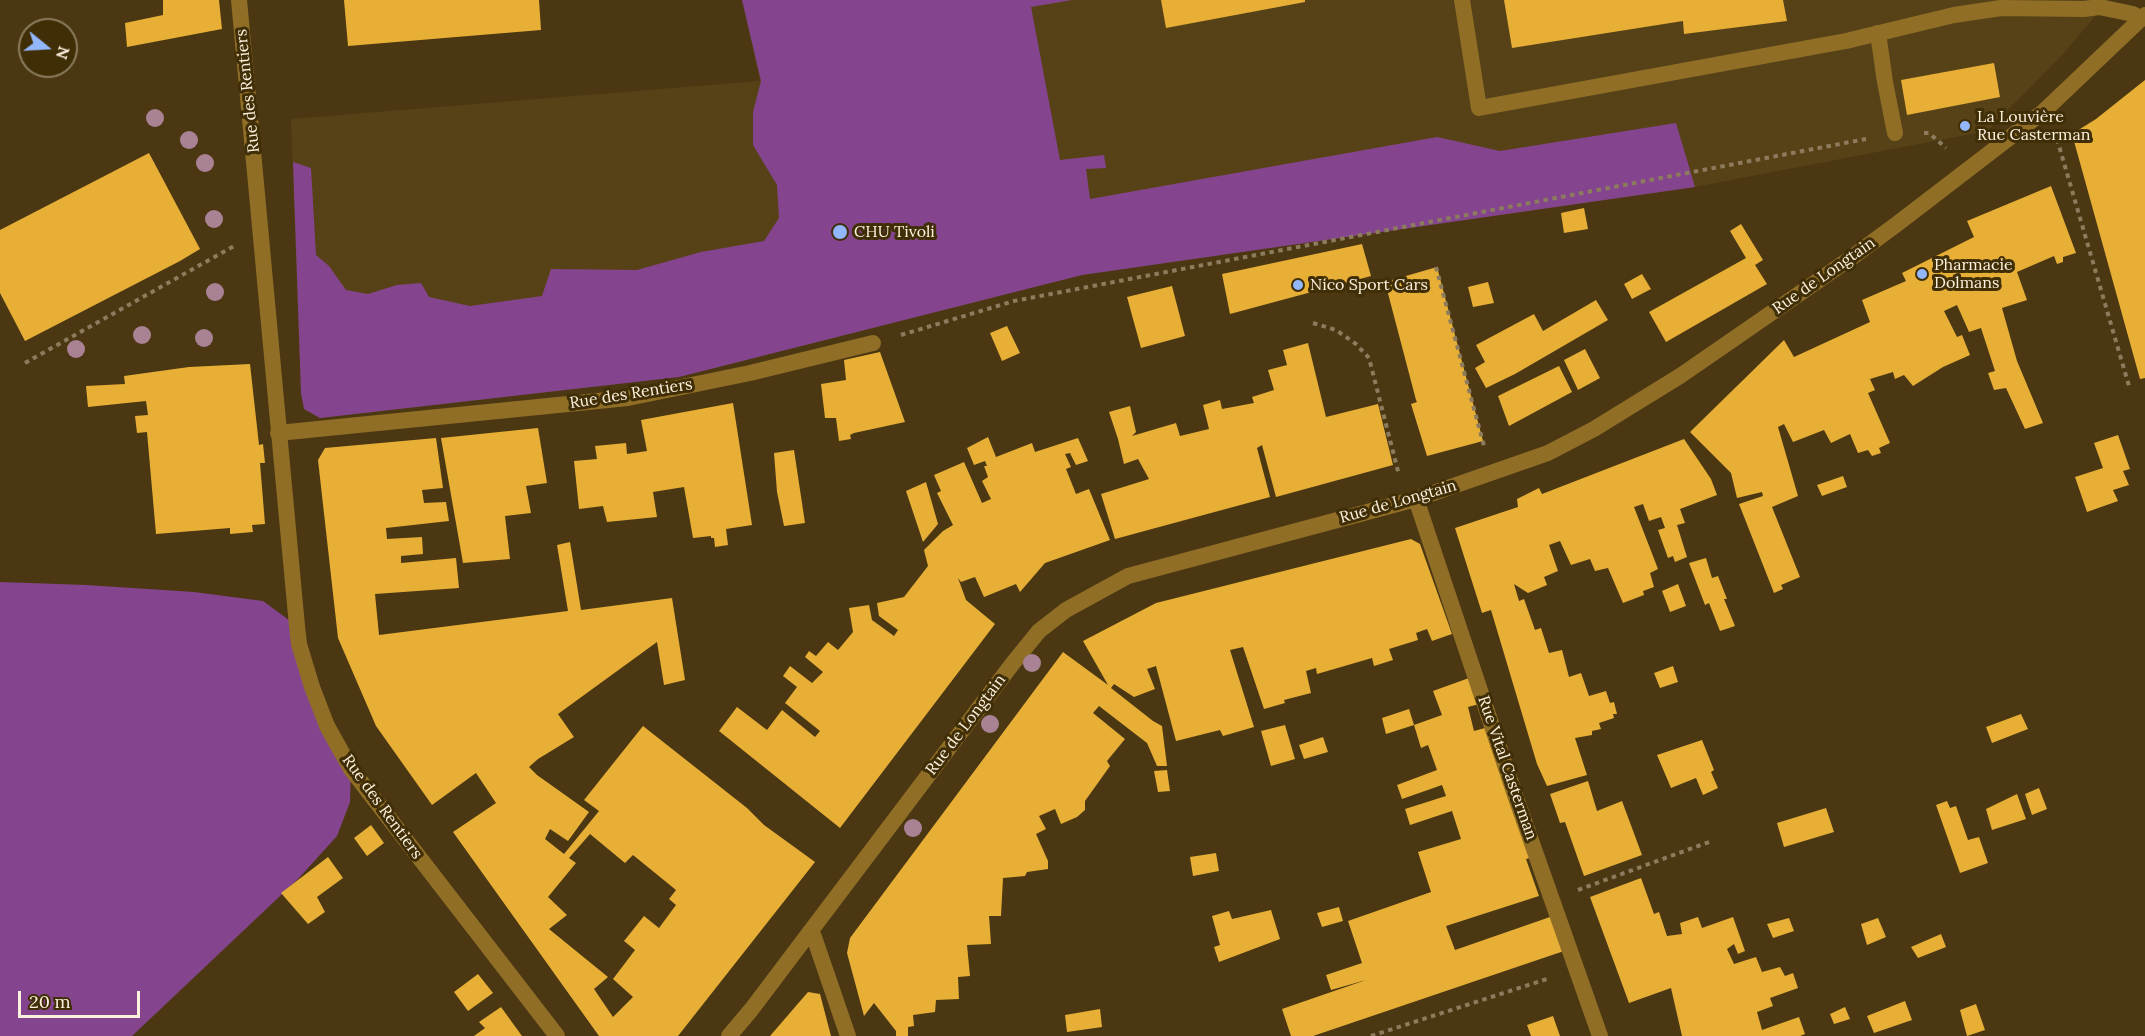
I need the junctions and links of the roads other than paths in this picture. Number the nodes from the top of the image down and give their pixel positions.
1 (238, 0) edge
2 (1462, 0) edge
3 (2047, 4) edge
4 (2144, 16) edge
5 (1878, 33) junction
6 (1895, 134) road end
7 (873, 343) road end
8 (278, 433) junction
9 (1410, 500) junction
10 (810, 932) junction
11 (557, 1036) edge
12 (729, 1036) edge
13 (848, 1036) edge
14 (1600, 1036) edge

1 - 8 street, Rue des Rentiers
2 - 5 street
3 - 4 street
3 - 5 street
4 - 9 street, Rue de Longtain
5 - 6 street
7 - 8 street, Rue des Rentiers
8 - 11 street, Rue des Rentiers
9 - 10 street, Rue de Longtain
9 - 14 street, Rue Vital Casterman
10 - 12 street, Rue de Longtain
10 - 13 street

